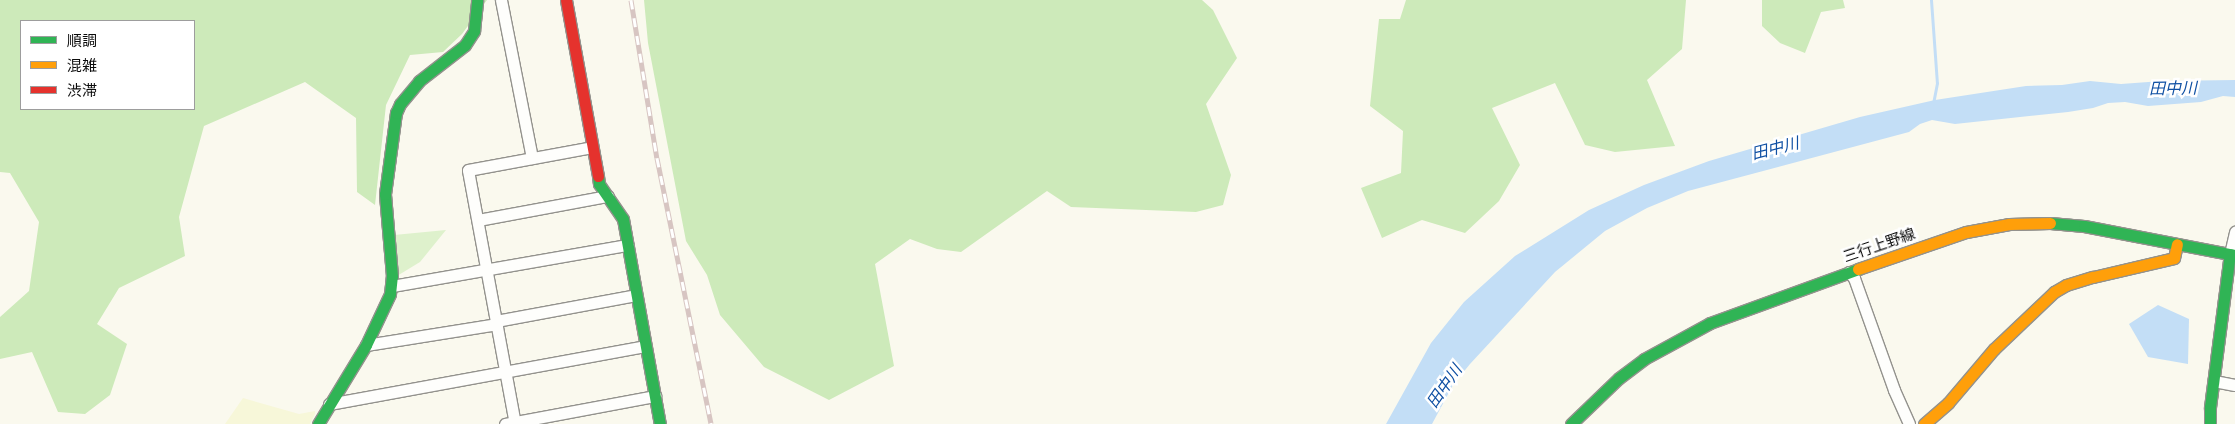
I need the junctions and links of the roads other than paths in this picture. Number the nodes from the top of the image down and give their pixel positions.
1 (477, 0) edge
2 (501, 0) edge
3 (566, 0) edge
4 (592, 147) junction
5 (532, 158) junction
6 (608, 196) junction
7 (478, 220) junction
8 (2235, 232) edge
9 (2177, 244) junction
10 (627, 245) junction
11 (2232, 255) edge
12 (488, 269) junction
13 (1849, 272) junction
14 (392, 286) junction
15 (636, 295) junction
16 (496, 323) junction
17 (366, 344) junction
18 (645, 346) junction
19 (505, 371) junction
20 (2214, 381) junction
21 (2235, 385) edge
22 (655, 396) junction
23 (329, 404) junction
24 (512, 423) edge
25 (318, 424) edge
26 (660, 424) edge
27 (1571, 424) edge
28 (1909, 424) edge
29 (1924, 424) edge
30 (2210, 424) edge

1 - 14 street
2 - 5 street
3 - 4 street
4 - 5 street
4 - 6 street
5 - 7 street
6 - 7 street
6 - 10 street
7 - 12 street
8 - 11 street
9 - 11 street, 三行上野線
9 - 13 street, 三行上野線
9 - 29 street
10 - 12 street
10 - 15 street
11 - 20 street
12 - 14 street
12 - 16 street
13 - 27 street, 三行上野線
13 - 28 street
14 - 17 street
15 - 16 street
15 - 18 street
16 - 17 street
16 - 19 street
17 - 23 street
18 - 19 street
18 - 22 street
19 - 23 street
19 - 24 street
20 - 21 street
20 - 30 street
22 - 24 street
22 - 26 street
23 - 25 street

